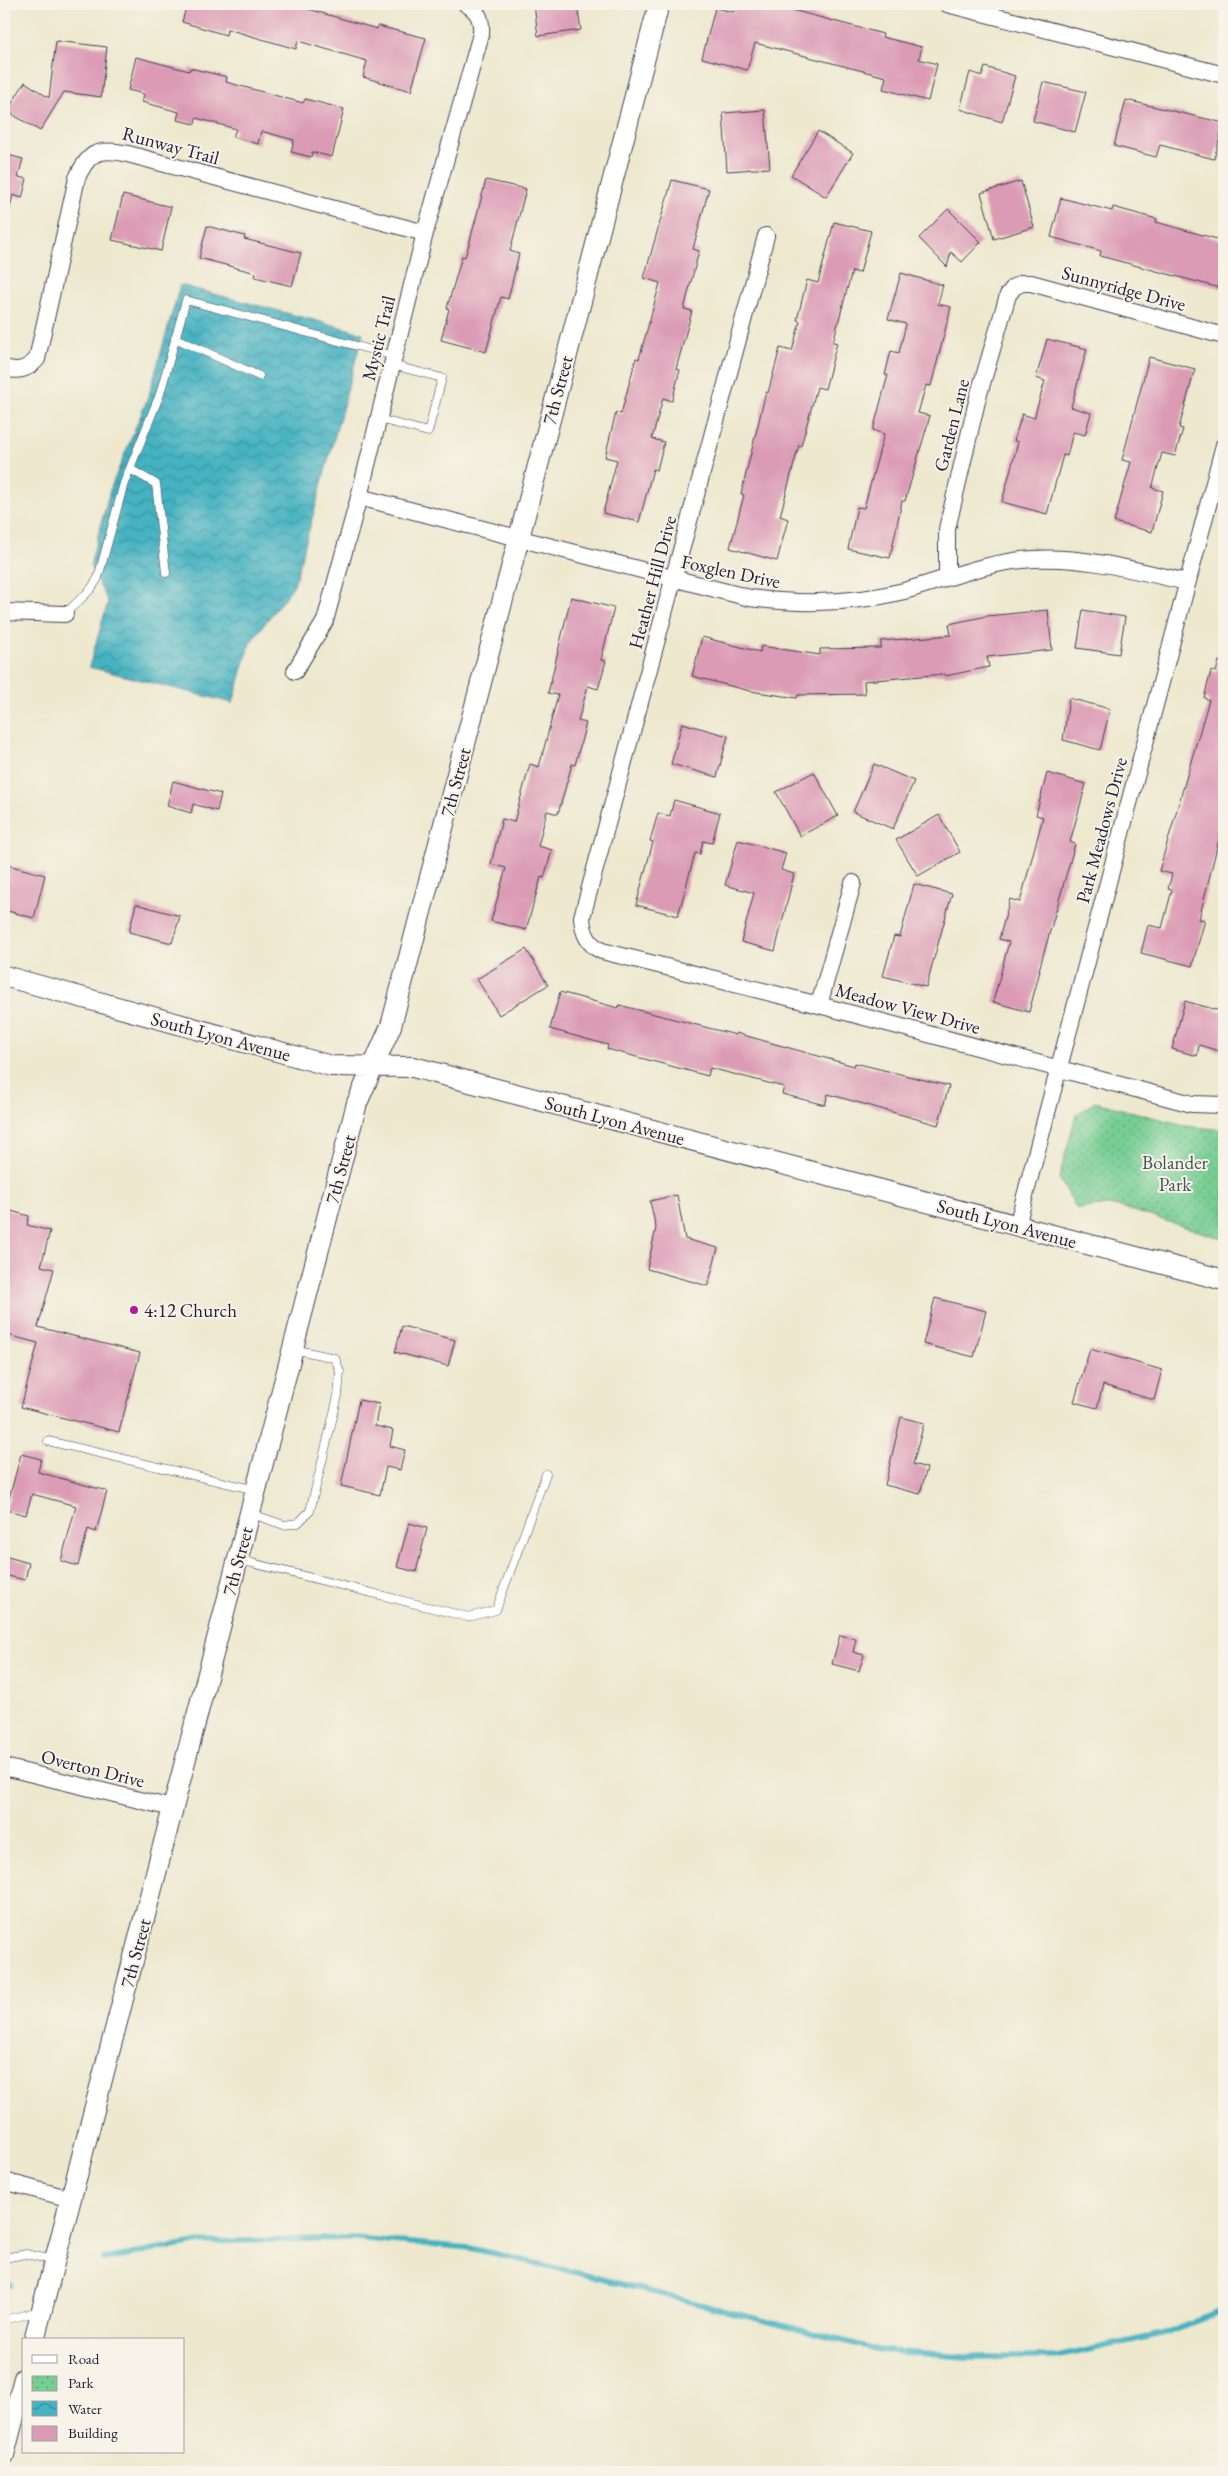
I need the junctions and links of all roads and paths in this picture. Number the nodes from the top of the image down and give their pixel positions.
1 (659, 4) edge
2 (947, 4) edge
3 (471, 7) edge
4 (1224, 75) edge
5 (425, 234) junction
6 (766, 236) dead end
7 (1014, 287) joint
8 (1224, 336) edge
9 (175, 338) junction
10 (393, 360) junction
11 (4, 368) edge
12 (259, 376) dead end
13 (379, 419) junction
14 (1224, 445) edge
15 (130, 469) junction
16 (359, 496) junction
17 (518, 539) junction
18 (166, 573) dead end
19 (947, 576) junction
20 (674, 579) junction
21 (1187, 582) junction
22 (4, 612) edge
23 (65, 614) joint
24 (295, 671) dead end
25 (853, 883) dead end
26 (587, 938) joint
27 (4, 976) edge
28 (819, 1005) junction
29 (374, 1067) junction
30 (1058, 1069) junction
31 (1224, 1106) edge
32 (1017, 1226) junction
33 (1224, 1280) edge
34 (293, 1349) junction
35 (48, 1441) dead end
36 (546, 1474) dead end
37 (256, 1490) junction
38 (250, 1514) junction
39 (238, 1560) junction
40 (4, 1767) edge
41 (172, 1808) junction
42 (4, 2181) edge
43 (71, 2199) junction
44 (4, 2258) edge
45 (54, 2261) junction
46 (42, 2310) junction
47 (4, 2320) edge
48 (35, 2338) edge
49 (22, 2386) edge
50 (4, 2455) edge

1 - 17 street, 7th Street
2 - 4 street
3 - 5 street, Mystic Trail
5 - 10 street, Mystic Trail
5 - 11 street, Runway Trail
6 - 20 street, Heather Hill Drive
7 - 8 street, Sunnyridge Drive
7 - 19 street, Garden Lane
9 - 10 lane
9 - 12 lane
9 - 15 lane
10 - 13 street, Mystic Trail
10 - 13 lane
13 - 16 street, Mystic Trail
14 - 21 street, Park Meadows Drive
15 - 18 lane
15 - 23 lane
16 - 17 street, Foxglen Drive
16 - 24 street, Mystic Trail
17 - 20 street, Foxglen Drive
17 - 29 street, 7th Street
19 - 20 street, Foxglen Drive
19 - 21 street, Foxglen Drive
20 - 26 street, Heather Hill Drive
21 - 30 street, Park Meadows Drive
22 - 23 street
25 - 28 street
26 - 28 street, Meadow View Drive
27 - 29 street, South Lyon Avenue
28 - 30 street, Meadow View Drive
29 - 32 street, South Lyon Avenue
29 - 34 street, 7th Street
30 - 31 street, Meadow View Drive
30 - 32 street, Park Meadows Drive
32 - 33 street, South Lyon Avenue
34 - 37 street, 7th Street
34 - 38 lane
35 - 37 lane
36 - 39 lane
37 - 38 street, 7th Street
38 - 39 street, 7th Street
39 - 41 street, 7th Street
40 - 41 street, Overton Drive
41 - 43 street, 7th Street
42 - 43 street
43 - 45 street, 7th Street
44 - 45 lane
45 - 46 street, 7th Street
46 - 47 lane
46 - 48 street, 7th Street
49 - 50 street

